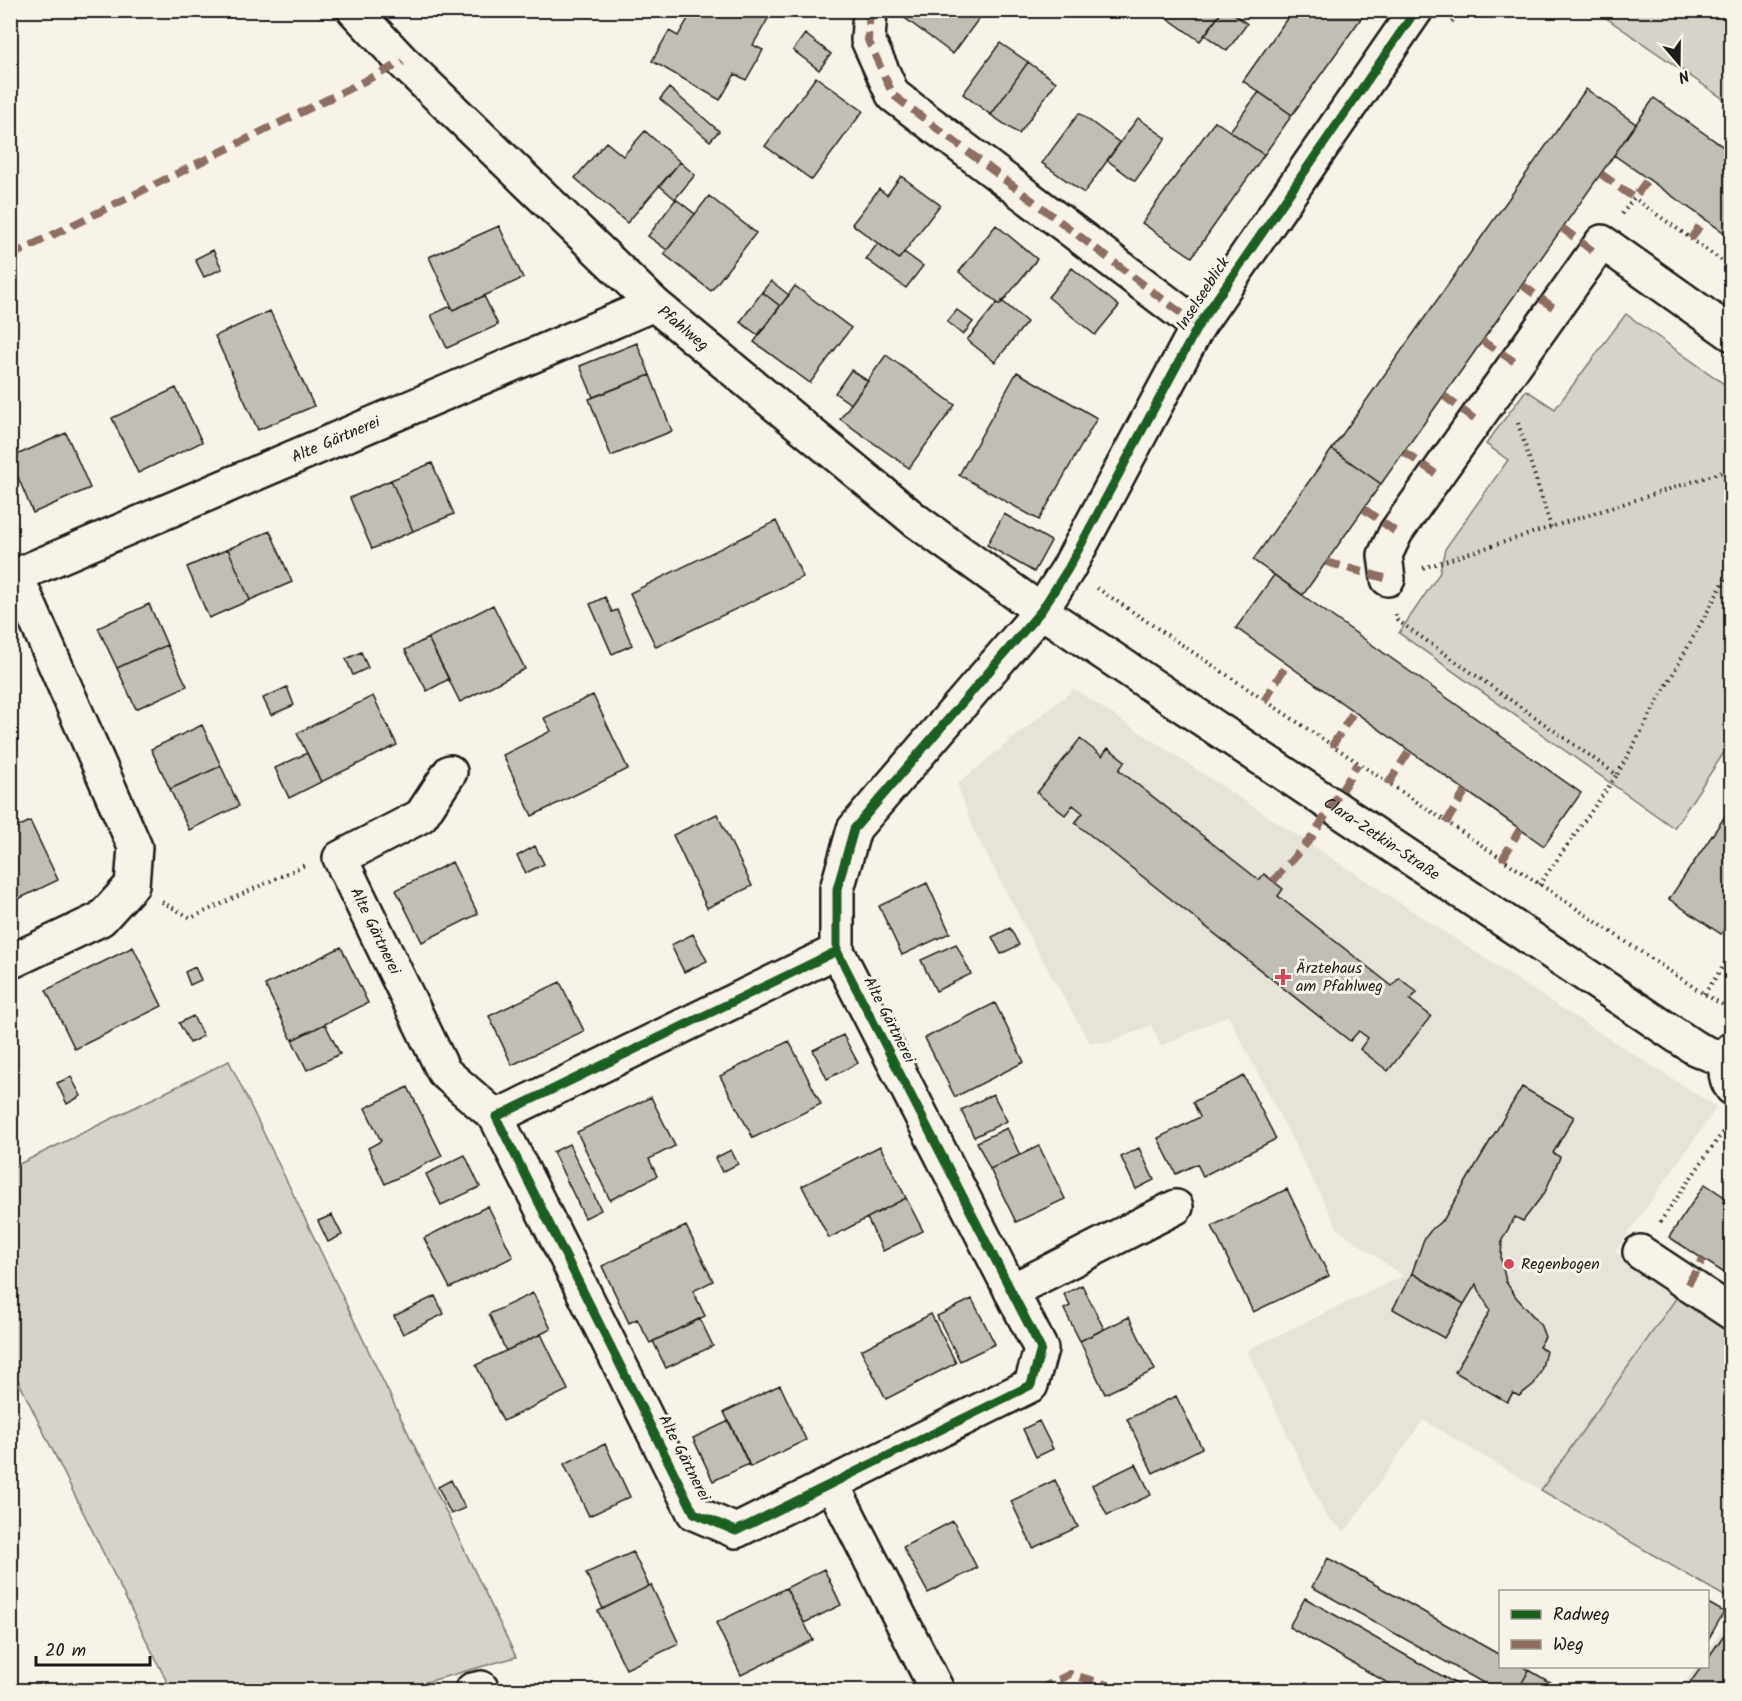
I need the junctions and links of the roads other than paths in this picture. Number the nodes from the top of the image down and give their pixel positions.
1 (354, 10) edge
2 (870, 10) edge
3 (1416, 10) edge
4 (654, 304) junction
5 (1198, 326) junction
6 (1731, 334) edge
7 (13, 577) edge
8 (1388, 579) road end
9 (1041, 611) junction
10 (450, 772) dead end
11 (837, 951) junction
12 (10, 962) edge
13 (1730, 1066) edge
14 (496, 1117) junction
15 (1176, 1207) dead end
16 (1640, 1252) road end
17 (1011, 1291) junction
18 (1731, 1313) edge
19 (832, 1484) junction
20 (937, 1690) edge

1 - 4 street, Pfahlweg
2 - 5 street, Inselseeblick
3 - 5 street, Inselseeblick
4 - 7 street, Alte Gärtnerei
4 - 9 street, Pfahlweg
5 - 9 street, Inselseeblick
6 - 8 street
7 - 12 street, Alte Gärtnerei
9 - 11 street, Alte Gärtnerei
9 - 13 street, Clara-Zetkin-Straße
10 - 14 street, Alte Gärtnerei
11 - 14 street
11 - 17 street, Alte Gärtnerei
14 - 19 street, Alte Gärtnerei
15 - 17 street
16 - 18 street
17 - 19 street, Alte Gärtnerei
19 - 20 street

